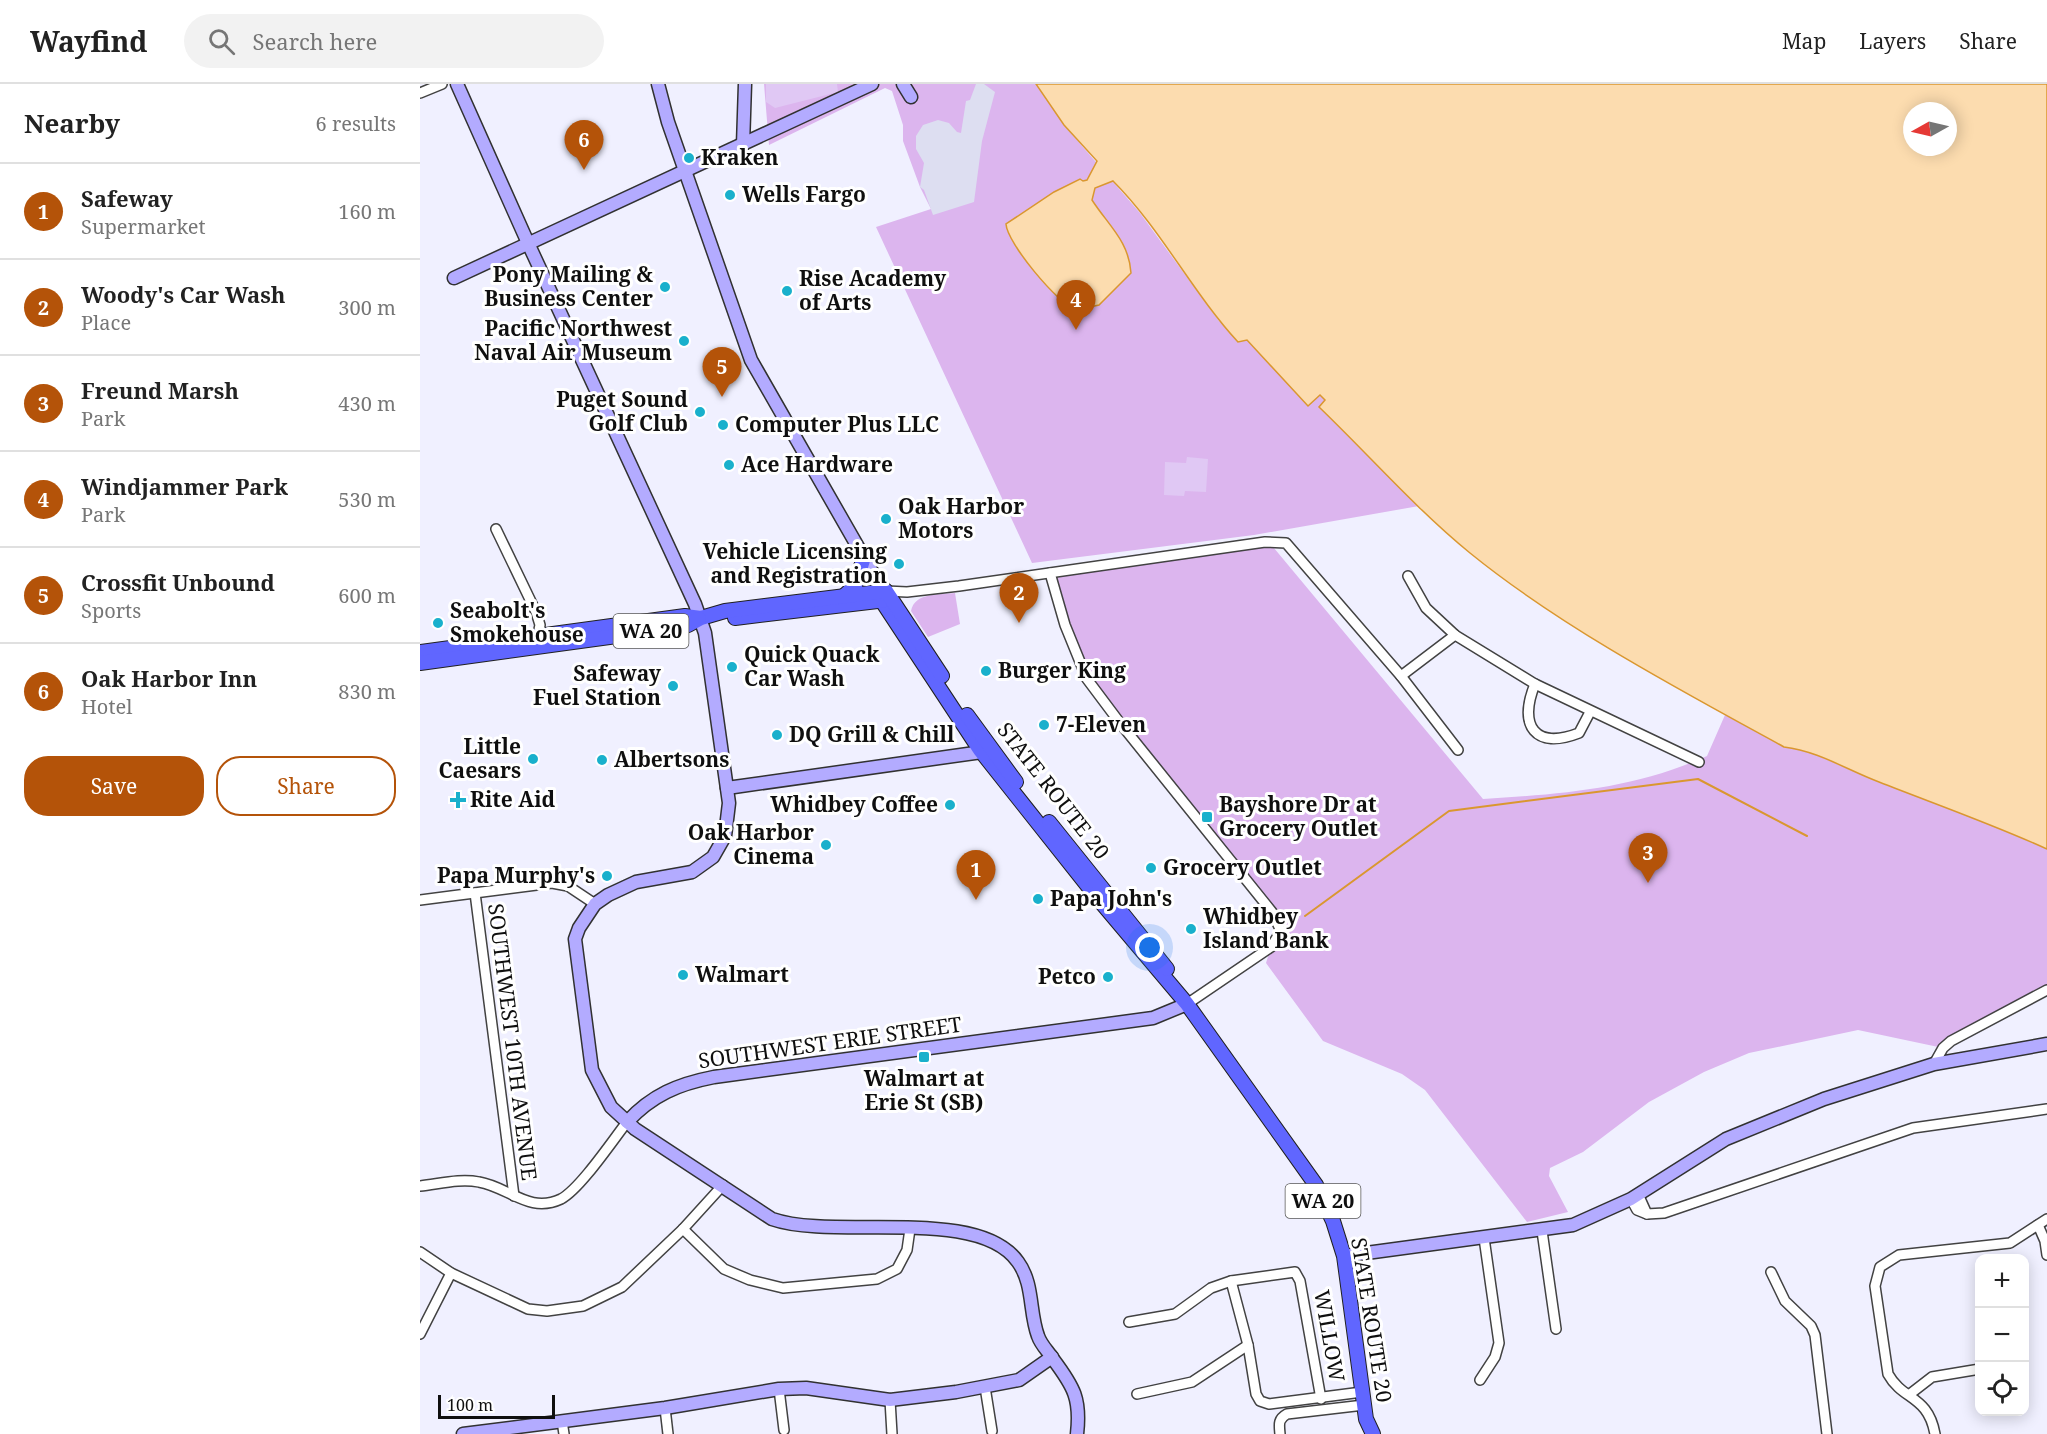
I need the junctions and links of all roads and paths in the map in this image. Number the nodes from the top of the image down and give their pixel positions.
1 (442, 84) edge
2 (457, 84) edge
3 (658, 84) edge
4 (745, 84) edge
5 (872, 84) edge
6 (903, 84) edge
7 (420, 93) edge
8 (911, 97) dead end
9 (743, 145) junction
10 (685, 172) junction
11 (528, 243) junction
12 (454, 278) dead end
13 (496, 529) dead end
14 (864, 557) junction
15 (1050, 573) junction
16 (1408, 576) dead end
17 (845, 595) junction
18 (884, 595) junction
19 (701, 618) junction
20 (540, 634) junction
21 (1455, 636) junction
22 (523, 648) junction
23 (420, 652) edge
24 (420, 663) edge
25 (1401, 676) junction
26 (1534, 684) junction
27 (1590, 712) junction
28 (981, 750) junction
29 (1458, 750) dead end
30 (996, 753) junction
31 (1699, 762) dead end
32 (727, 788) junction
33 (475, 893) junction
34 (420, 900) edge
35 (595, 904) junction
36 (2047, 990) edge
37 (1187, 1004) junction
38 (2047, 1044) edge
39 (1934, 1064) junction
40 (2047, 1109) edge
41 (627, 1122) junction
42 (723, 1185) junction
43 (420, 1186) edge
44 (514, 1196) junction
45 (1635, 1197) junction
46 (2047, 1219) edge
47 (2038, 1225) junction
48 (683, 1229) junction
49 (910, 1229) junction
50 (1542, 1231) junction
51 (1484, 1238) junction
52 (420, 1252) edge
53 (2047, 1255) edge
54 (1344, 1256) junction
55 (1771, 1272) dead end
56 (451, 1273) junction
57 (1231, 1281) junction
58 (1129, 1322) dead end
59 (1556, 1329) dead end
60 (420, 1334) edge
61 (1248, 1345) junction
62 (1052, 1357) junction
63 (1975, 1370) edge
64 (1480, 1380) dead end
65 (985, 1388) junction
66 (779, 1389) junction
67 (1137, 1394) dead end
68 (1910, 1394) junction
69 (1363, 1398) junction
70 (1322, 1399) junction
71 (890, 1400) junction
72 (665, 1408) junction
73 (562, 1421) junction
74 (784, 1430) dead end
75 (992, 1431) dead end
76 (463, 1434) edge
77 (564, 1434) edge
78 (668, 1434) edge
79 (892, 1434) edge
80 (1077, 1434) edge
81 (1280, 1434) edge
82 (1373, 1434) edge
83 (1827, 1434) edge
84 (1935, 1434) edge

1 - 7 street
2 - 11 street
3 - 10 street
4 - 9 street
5 - 9 street
6 - 8 street
9 - 10 street
10 - 11 street
10 - 14 street
11 - 12 street
11 - 19 street
13 - 20 street
14 - 17 main road
14 - 18 street
15 - 18 street
15 - 25 street
15 - 37 street
16 - 21 street
17 - 18 main road, WA 20
17 - 19 main road, WA 20
18 - 19 main road, WA 20
18 - 28 main road, WA 20
18 - 30 main road, STATE ROUTE 20 / WA 20
19 - 20 main road, WA 20
19 - 22 main road, WA 20
19 - 32 street
20 - 22 street
20 - 23 main road, WA 20
21 - 25 street
21 - 26 street
22 - 24 main road, WA 20
25 - 29 street
26 - 27 street
26 - 27 street
27 - 31 street
28 - 30 street
28 - 32 street
28 - 37 main road, STATE ROUTE 20 / WA 20
30 - 37 main road, STATE ROUTE 20 / WA 20
32 - 35 street
33 - 34 street
33 - 35 street
33 - 44 street, SOUTHWEST 10TH AVENUE
35 - 41 street
36 - 39 street
37 - 41 street, SOUTHWEST ERIE STREET
37 - 54 main road, STATE ROUTE 20 / WA 20
38 - 39 street
39 - 45 street
40 - 45 street
41 - 42 street
41 - 44 street, SOUTHWEST ERIE STREET
42 - 48 street
42 - 49 street
43 - 44 street, SOUTHWEST ERIE STREET
45 - 50 street
46 - 47 street
47 - 53 street
47 - 68 street
48 - 49 street
48 - 56 street
49 - 62 street
50 - 51 street
50 - 59 street
51 - 54 street
51 - 64 street
52 - 56 street
54 - 69 main road, STATE ROUTE 20 / WA 20
55 - 83 street
56 - 60 street
57 - 58 street
57 - 61 street
57 - 70 street, WILLOW
61 - 67 street
61 - 70 street
62 - 65 street
62 - 80 street
63 - 68 street
65 - 71 street
65 - 75 street
66 - 71 street
66 - 72 street
66 - 74 street
68 - 84 street
69 - 70 street
69 - 81 street
69 - 82 main road, STATE ROUTE 20 / WA 20
71 - 79 street
72 - 73 street
72 - 78 street
73 - 76 street
73 - 77 street

